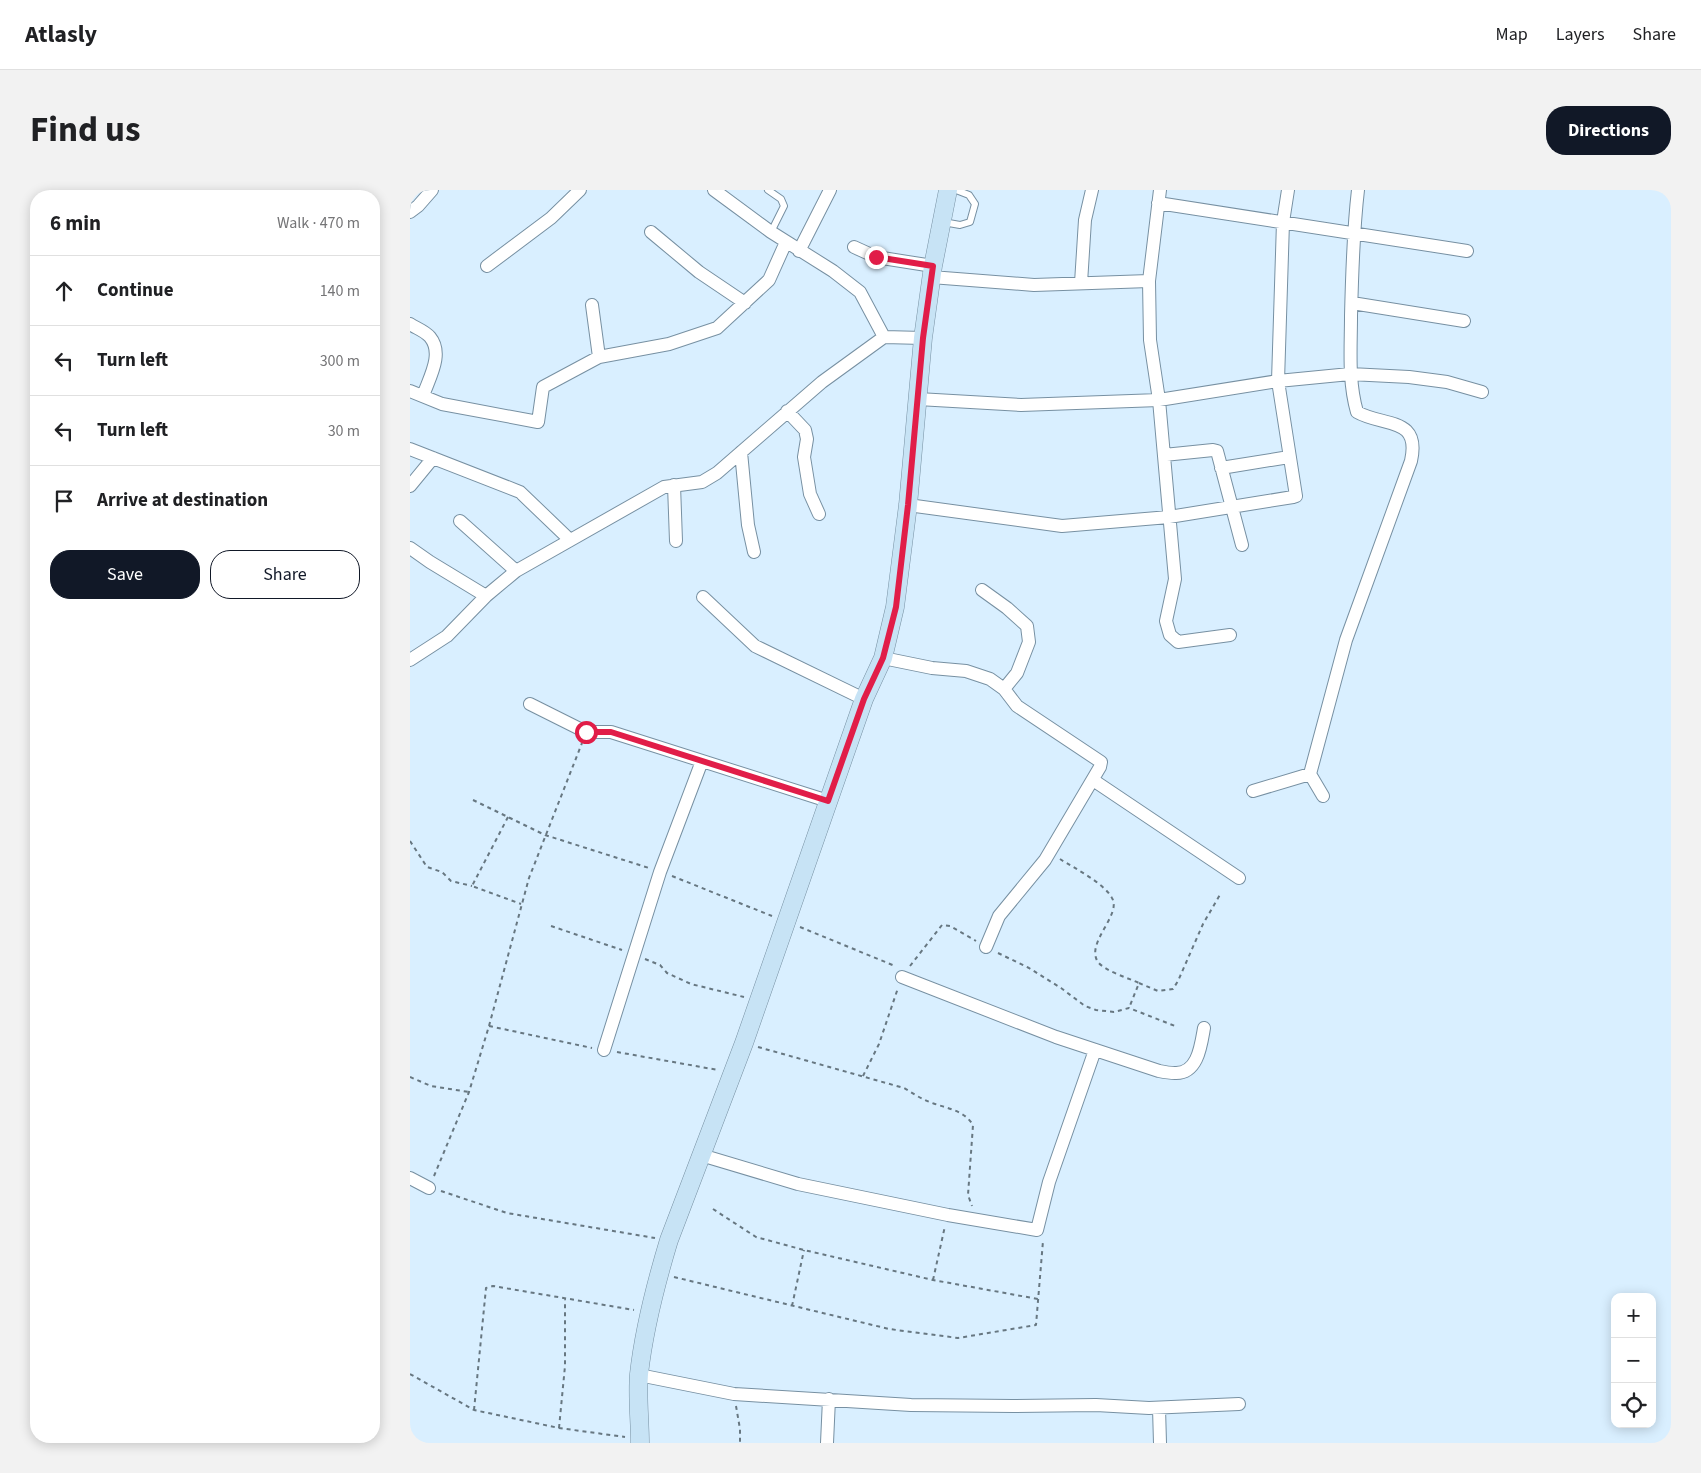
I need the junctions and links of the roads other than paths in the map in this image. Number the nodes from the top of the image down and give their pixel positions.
1 (432, 190) edge
2 (580, 190) edge
3 (714, 190) edge
4 (768, 190) edge
5 (830, 190) edge
6 (948, 190) edge
7 (956, 190) edge
8 (1092, 190) edge
9 (1160, 190) edge
10 (1288, 190) edge
11 (1358, 190) edge
12 (1158, 203) junction
13 (410, 212) edge
14 (941, 222) junction
15 (1283, 222) junction
16 (652, 232) dead end
17 (771, 232) junction
18 (1353, 234) junction
19 (786, 242) junction
20 (854, 247) dead end
21 (799, 250) junction
22 (1467, 251) dead end
23 (487, 266) dead end
24 (932, 272) junction
25 (1149, 281) junction
26 (1081, 283) junction
27 (745, 303) junction
28 (1352, 303) junction
29 (592, 305) dead end
30 (1464, 321) dead end
31 (410, 324) edge
32 (884, 337) junction
33 (923, 338) junction
34 (599, 358) junction
35 (1350, 374) junction
36 (1278, 381) junction
37 (410, 391) edge
38 (1482, 392) dead end
39 (423, 396) junction
40 (918, 399) junction
41 (1159, 400) junction
42 (788, 411) junction
43 (410, 450) edge
44 (742, 452) junction
45 (1164, 455) junction
46 (1289, 457) junction
47 (433, 458) junction
48 (1221, 468) junction
49 (674, 485) junction
50 (410, 486) edge
51 (908, 505) junction
52 (1232, 507) junction
53 (819, 514) dead end
54 (1169, 517) junction
55 (460, 521) dead end
56 (570, 540) junction
57 (676, 541) dead end
58 (1242, 545) dead end
59 (410, 548) edge
60 (754, 552) dead end
61 (516, 571) junction
62 (982, 590) dead end
63 (486, 596) junction
64 (703, 597) dead end
65 (1230, 635) dead end
66 (883, 658) junction
67 (410, 660) edge
68 (1004, 689) junction
69 (864, 699) junction
70 (530, 704) dead end
71 (702, 761) junction
72 (1310, 774) junction
73 (1093, 780) junction
74 (1253, 790) dead end
75 (1323, 796) dead end
76 (828, 801) junction
77 (1239, 878) dead end
78 (986, 947) road end
79 (904, 974) road end
80 (1204, 1028) dead end
81 (604, 1050) dead end
82 (1095, 1050) junction
83 (701, 1155) junction
84 (410, 1178) edge
85 (430, 1188) road end
86 (639, 1375) junction
87 (829, 1399) junction
88 (1239, 1404) dead end
89 (1159, 1408) junction
90 (640, 1441) edge
91 (827, 1443) edge
92 (1160, 1443) edge

1 - 13 street
2 - 23 street
3 - 17 street
4 - 17 lane
5 - 21 street
6 - 14 main road
7 - 14 lane
8 - 26 street
9 - 12 street
10 - 15 street
11 - 18 street
12 - 15 street
12 - 25 street
14 - 24 main road
15 - 18 street
15 - 36 street
16 - 27 street
17 - 19 street
18 - 22 street
18 - 28 street
19 - 21 street
19 - 27 street
20 - 24 street
21 - 32 street
24 - 26 street
24 - 33 main road
25 - 26 street
25 - 41 street
27 - 34 street
28 - 30 street
28 - 35 street
29 - 34 street
31 - 39 street
32 - 33 street
32 - 42 street
33 - 40 main road
34 - 39 street
35 - 36 street
35 - 38 street
35 - 72 street
36 - 41 street
36 - 46 street
37 - 39 street
40 - 41 street
40 - 51 main road
41 - 45 street
42 - 44 street
42 - 53 street
43 - 47 street
44 - 49 street
44 - 60 street
45 - 48 street
45 - 54 street
46 - 48 street
46 - 52 street
47 - 50 street
47 - 56 street
48 - 52 street
49 - 56 street
49 - 57 street
51 - 54 street
51 - 66 main road
52 - 54 street
52 - 58 street
54 - 65 street
55 - 61 street
56 - 61 street
59 - 63 street
61 - 63 street
62 - 68 street
63 - 67 street
64 - 69 street
66 - 68 street
66 - 69 main road
68 - 73 street
69 - 76 main road
70 - 71 street
71 - 76 street
71 - 81 street
72 - 74 street
72 - 75 street
73 - 77 street
73 - 78 street
76 - 83 main road
79 - 82 street
80 - 82 street
82 - 83 street
83 - 86 main road
84 - 85 street
86 - 87 street
86 - 90 main road
87 - 89 street
87 - 91 street
88 - 89 street
89 - 92 street

